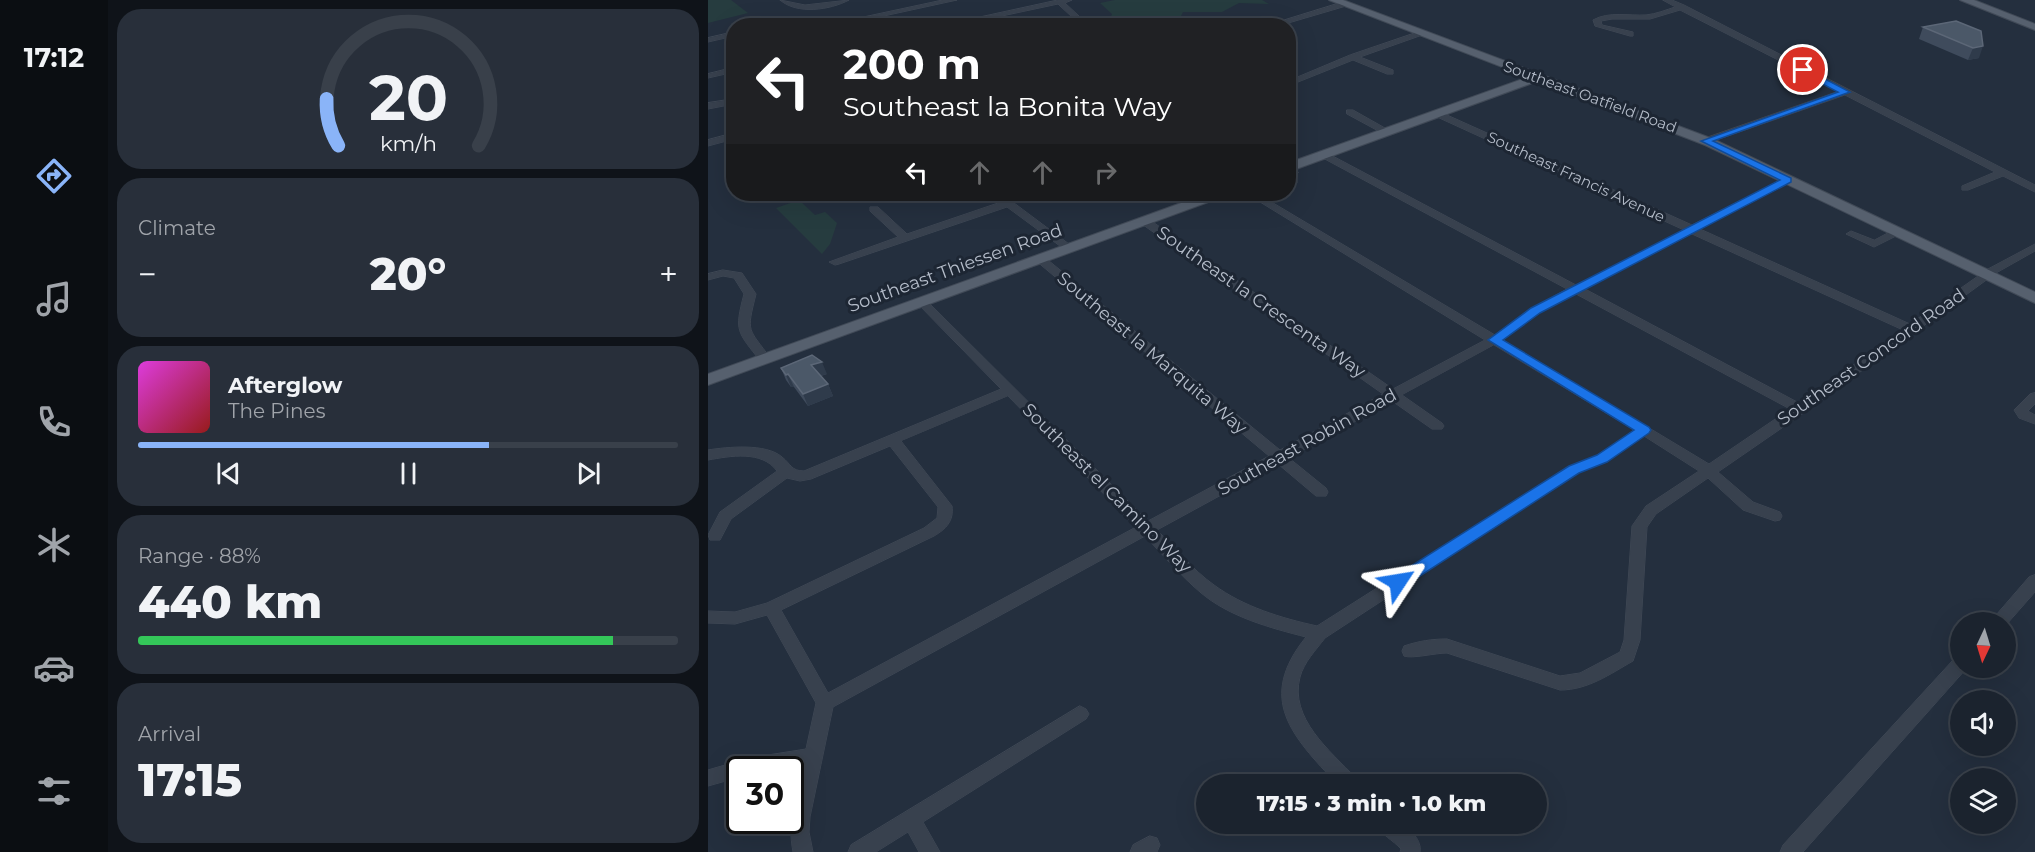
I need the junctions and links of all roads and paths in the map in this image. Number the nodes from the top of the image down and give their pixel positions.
1 (784, 0) edge
2 (845, 0) edge
3 (953, 0) edge
4 (1667, 0) edge
5 (1965, 0) edge
6 (1064, 1) edge
7 (1339, 2) edge
8 (1681, 8) junction
9 (864, 18) edge
10 (981, 18) edge
11 (1074, 18) edge
12 (1292, 18) edge
13 (2035, 27) edge
14 (1421, 34) junction
15 (1630, 34) dead end
16 (726, 36) edge
17 (708, 40) edge
18 (1353, 57) junction
19 (726, 72) edge
20 (1390, 72) dead end
21 (708, 76) edge
22 (1537, 78) junction
23 (1296, 81) edge
24 (1845, 92) junction
25 (726, 103) edge
26 (708, 106) edge
27 (1350, 112) dead end
28 (1438, 114) junction
29 (1387, 132) junction
30 (726, 138) edge
31 (1705, 141) junction
32 (708, 143) edge
33 (1324, 155) junction
34 (1296, 165) edge
35 (2002, 173) junction
36 (1788, 180) junction
37 (1965, 188) dead end
38 (2035, 189) edge
39 (1005, 201) edge
40 (1197, 201) edge
41 (1264, 201) edge
42 (1008, 203) junction
43 (874, 209) dead end
44 (1143, 220) junction
45 (1691, 230) junction
46 (1896, 232) junction
47 (1851, 234) dead end
48 (905, 238) junction
49 (1068, 247) junction
50 (2035, 247) edge
51 (1039, 258) junction
52 (835, 262) dead end
53 (1987, 275) junction
54 (708, 277) edge
55 (1577, 288) junction
56 (2035, 298) edge
57 (921, 301) junction
58 (1911, 329) junction
59 (1494, 340) junction
60 (765, 359) junction
61 (708, 380) edge
62 (1010, 390) junction
63 (1393, 394) junction
64 (2035, 397) edge
65 (1800, 409) junction
66 (2035, 420) edge
67 (1437, 426) dead end
68 (1644, 430) junction
69 (893, 440) junction
70 (708, 455) edge
71 (1278, 458) junction
72 (1709, 470) junction
73 (784, 472) junction
74 (1321, 492) dead end
75 (1775, 516) dead end
76 (1146, 528) junction
77 (715, 536) dead end
78 (2035, 581) edge
79 (771, 608) junction
80 (2007, 612) edge
81 (708, 617) edge
82 (1319, 633) junction
83 (1410, 651) dead end
84 (1950, 675) edge
85 (825, 703) junction
86 (1080, 714) dead end
87 (813, 756) junction
88 (1339, 774) edge
89 (708, 778) edge
90 (911, 819) junction
91 (1401, 834) edge
92 (803, 852) edge
93 (858, 852) edge
94 (930, 852) edge
95 (1410, 852) edge
96 (1790, 852) edge

1 - 2 street
3 - 9 street
4 - 8 street
5 - 13 main road
6 - 10 street
6 - 11 street
7 - 12 street
7 - 14 main road, Southeast Oatfield Road
8 - 15 street
8 - 24 street
14 - 18 street
14 - 22 main road, Southeast Oatfield Road
16 - 17 street
18 - 20 street
18 - 23 street
19 - 21 street
22 - 28 main road
22 - 31 main road, Southeast Oatfield Road
24 - 31 street
24 - 35 street
25 - 26 street
27 - 29 street
28 - 29 main road
28 - 45 street, Southeast Francis Avenue
29 - 33 main road
30 - 32 street
31 - 36 main road, Southeast Oatfield Road
33 - 34 main road
33 - 55 street
35 - 37 street
35 - 38 street
36 - 45 street, Southeast Robin Road
36 - 46 main road, Southeast Oatfield Road
39 - 42 street
40 - 44 main road, Southeast Thiessen Road
41 - 59 street
42 - 48 street
42 - 49 street
43 - 48 street
44 - 49 main road, Southeast Thiessen Road
44 - 63 street, Southeast la Crescenta Way
45 - 55 street, Southeast Robin Road
45 - 58 street, Southeast Francis Avenue
46 - 47 street
46 - 53 main road, Southeast Oatfield Road
48 - 52 street
49 - 51 main road, Southeast Thiessen Road
50 - 53 street, Southeast Concord Road
51 - 57 main road, Southeast Thiessen Road
51 - 71 street, Southeast la Marquita Way
53 - 56 main road, Southeast Oatfield Road
53 - 58 street, Southeast Concord Road
54 - 60 street
55 - 59 street, Southeast Robin Road
55 - 65 street
57 - 60 main road, Southeast Thiessen Road
57 - 62 street, Southeast el Camino Way
58 - 65 street, Southeast Concord Road
59 - 63 street, Southeast Robin Road
59 - 68 street
60 - 61 main road, Southeast Thiessen Road
62 - 69 street
62 - 76 street, Southeast el Camino Way
63 - 67 street, Southeast la Crescenta Way
63 - 71 street, Southeast Robin Road
64 - 66 street
65 - 72 street, Southeast Concord Road
68 - 72 street
68 - 82 street
69 - 73 street
69 - 79 street
70 - 73 street
71 - 74 street, Southeast la Marquita Way
71 - 76 street, Southeast Robin Road
72 - 75 street
72 - 83 street, Southeast Concord Road
73 - 77 street
76 - 82 street, Southeast el Camino Way
76 - 85 street, Southeast Robin Road
78 - 80 street
79 - 81 street
79 - 85 street
82 - 88 street
84 - 96 street
85 - 87 street
86 - 90 street
87 - 89 street
87 - 92 street
90 - 93 street
90 - 94 street
91 - 95 street

